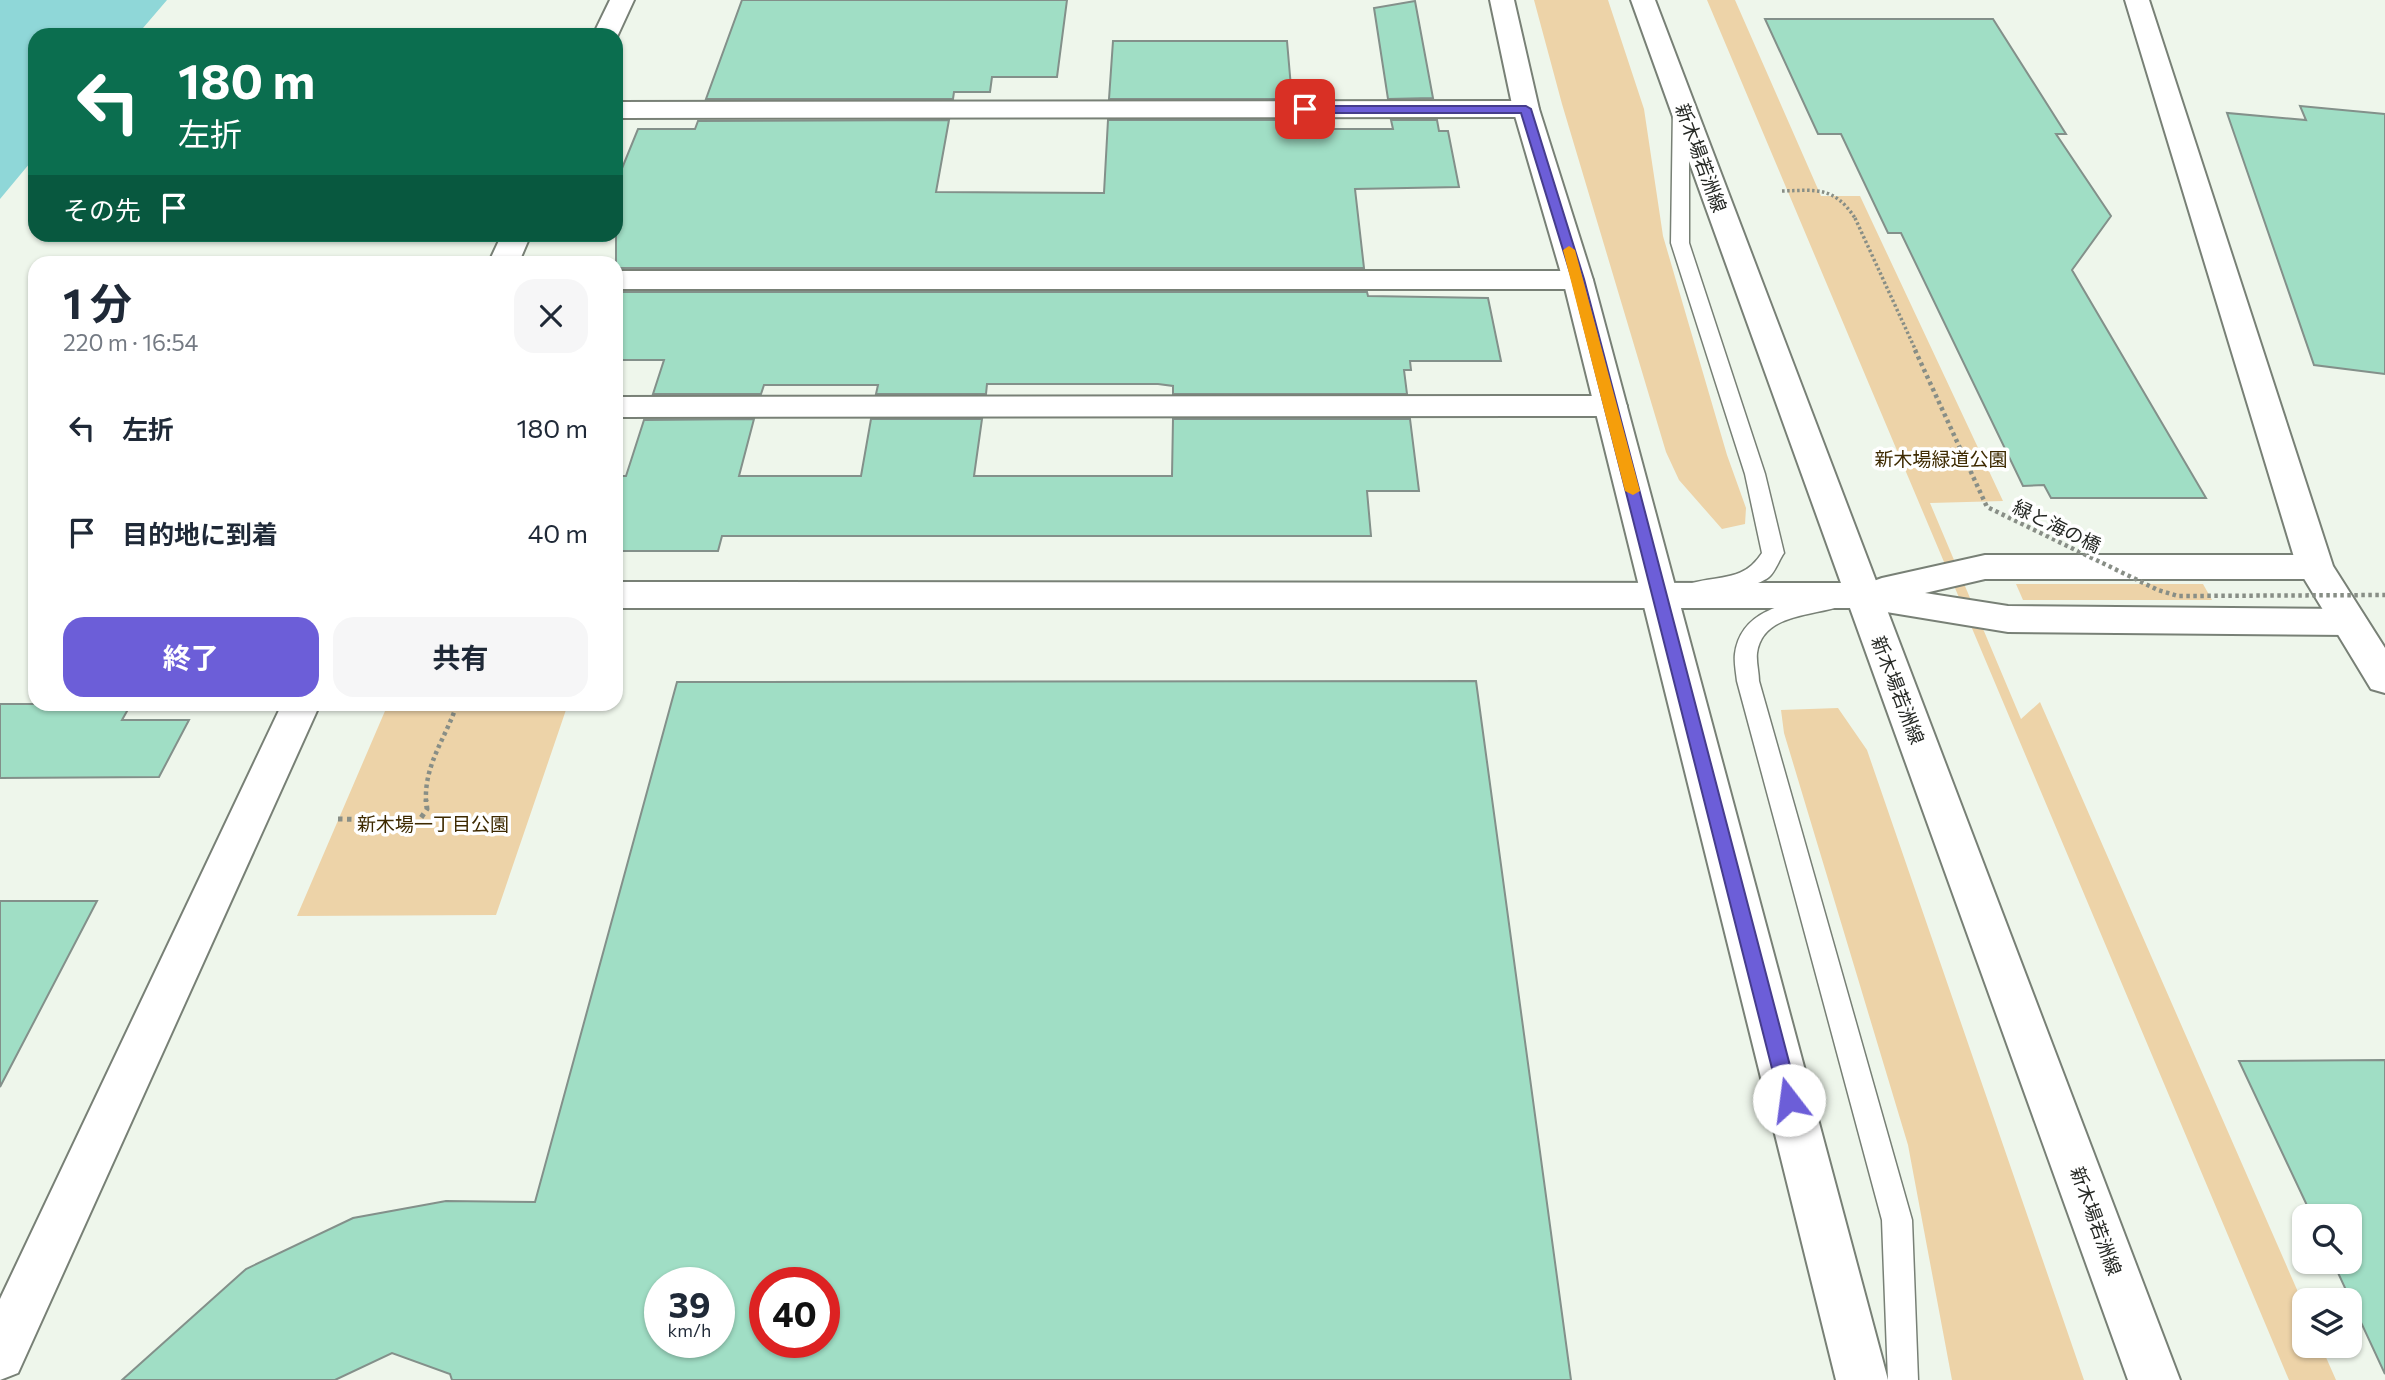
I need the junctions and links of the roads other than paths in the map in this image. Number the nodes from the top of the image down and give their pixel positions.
1 (622, 0) edge
2 (1502, 0) edge
3 (1643, 0) edge
4 (2137, 0) edge
5 (609, 28) edge
6 (1681, 103) junction
7 (1526, 109) junction
8 (623, 110) edge
9 (1578, 279) junction
10 (623, 280) edge
11 (1611, 406) junction
12 (623, 407) edge
13 (2315, 567) junction
14 (623, 595) edge
15 (1862, 595) junction
16 (1660, 596) junction
17 (2349, 622) junction
18 (2385, 679) edge
19 (298, 711) edge
20 (0, 1354) edge
21 (1862, 1380) edge
22 (1903, 1380) edge
23 (2154, 1380) edge

1 - 5 street
2 - 7 street
3 - 6 street, 新木場若洲線
4 - 13 street
6 - 15 street, 新木場若洲線
6 - 16 lane
7 - 8 street
7 - 9 street
9 - 10 street
9 - 11 street
11 - 12 street
11 - 16 street
13 - 15 street
13 - 17 street
14 - 16 street
15 - 16 street
15 - 17 street
15 - 22 lane
15 - 23 street, 新木場若洲線
16 - 21 street
17 - 18 street
19 - 20 street

